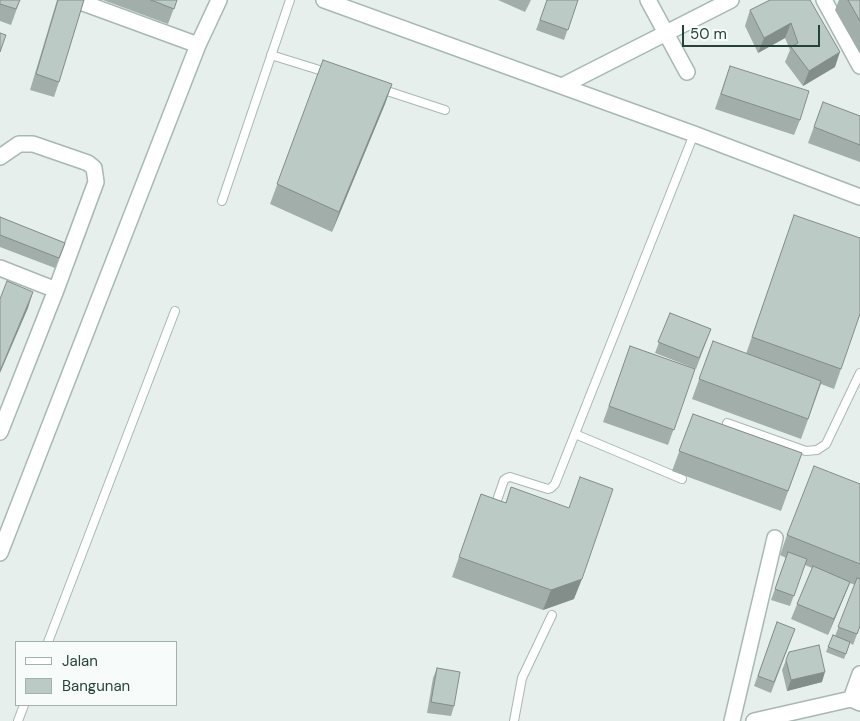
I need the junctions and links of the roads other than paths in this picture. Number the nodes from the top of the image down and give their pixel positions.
1 (75, 0) edge
2 (219, 0) edge
3 (290, 0) edge
4 (324, 0) edge
5 (648, 0) edge
6 (731, 0) edge
7 (824, 0) edge
8 (666, 34) junction
9 (198, 45) junction
10 (271, 55) junction
11 (860, 66) edge
12 (687, 72) dead end
13 (335, 75) edge
14 (562, 86) junction
15 (372, 87) edge
16 (445, 110) dead end
17 (694, 134) junction
18 (0, 157) edge
19 (860, 196) edge
20 (222, 200) dead end
21 (0, 268) edge
22 (56, 290) junction
23 (175, 311) dead end
24 (860, 373) edge
25 (727, 423) dead end
26 (0, 432) edge
27 (575, 434) junction
28 (682, 479) dead end
29 (493, 512) edge
30 (775, 538) dead end
31 (0, 553) edge
32 (552, 615) dead end
33 (48, 641) edge
34 (860, 674) edge
35 (855, 701) edge
36 (24, 706) edge
37 (18, 721) edge
38 (514, 721) edge
39 (732, 721) edge
40 (754, 721) edge

1 - 9 street
2 - 9 street
3 - 10 lane
4 - 14 street
5 - 8 street
6 - 8 street
7 - 11 street
8 - 12 street
8 - 14 street
9 - 31 street
10 - 13 lane
10 - 20 lane
14 - 17 street
15 - 16 lane
17 - 19 street
17 - 27 lane
18 - 22 street
21 - 22 street
22 - 26 street
23 - 33 lane
24 - 25 lane
27 - 28 lane
27 - 29 lane
30 - 39 street
32 - 38 lane
34 - 35 street
35 - 40 street
36 - 37 lane

